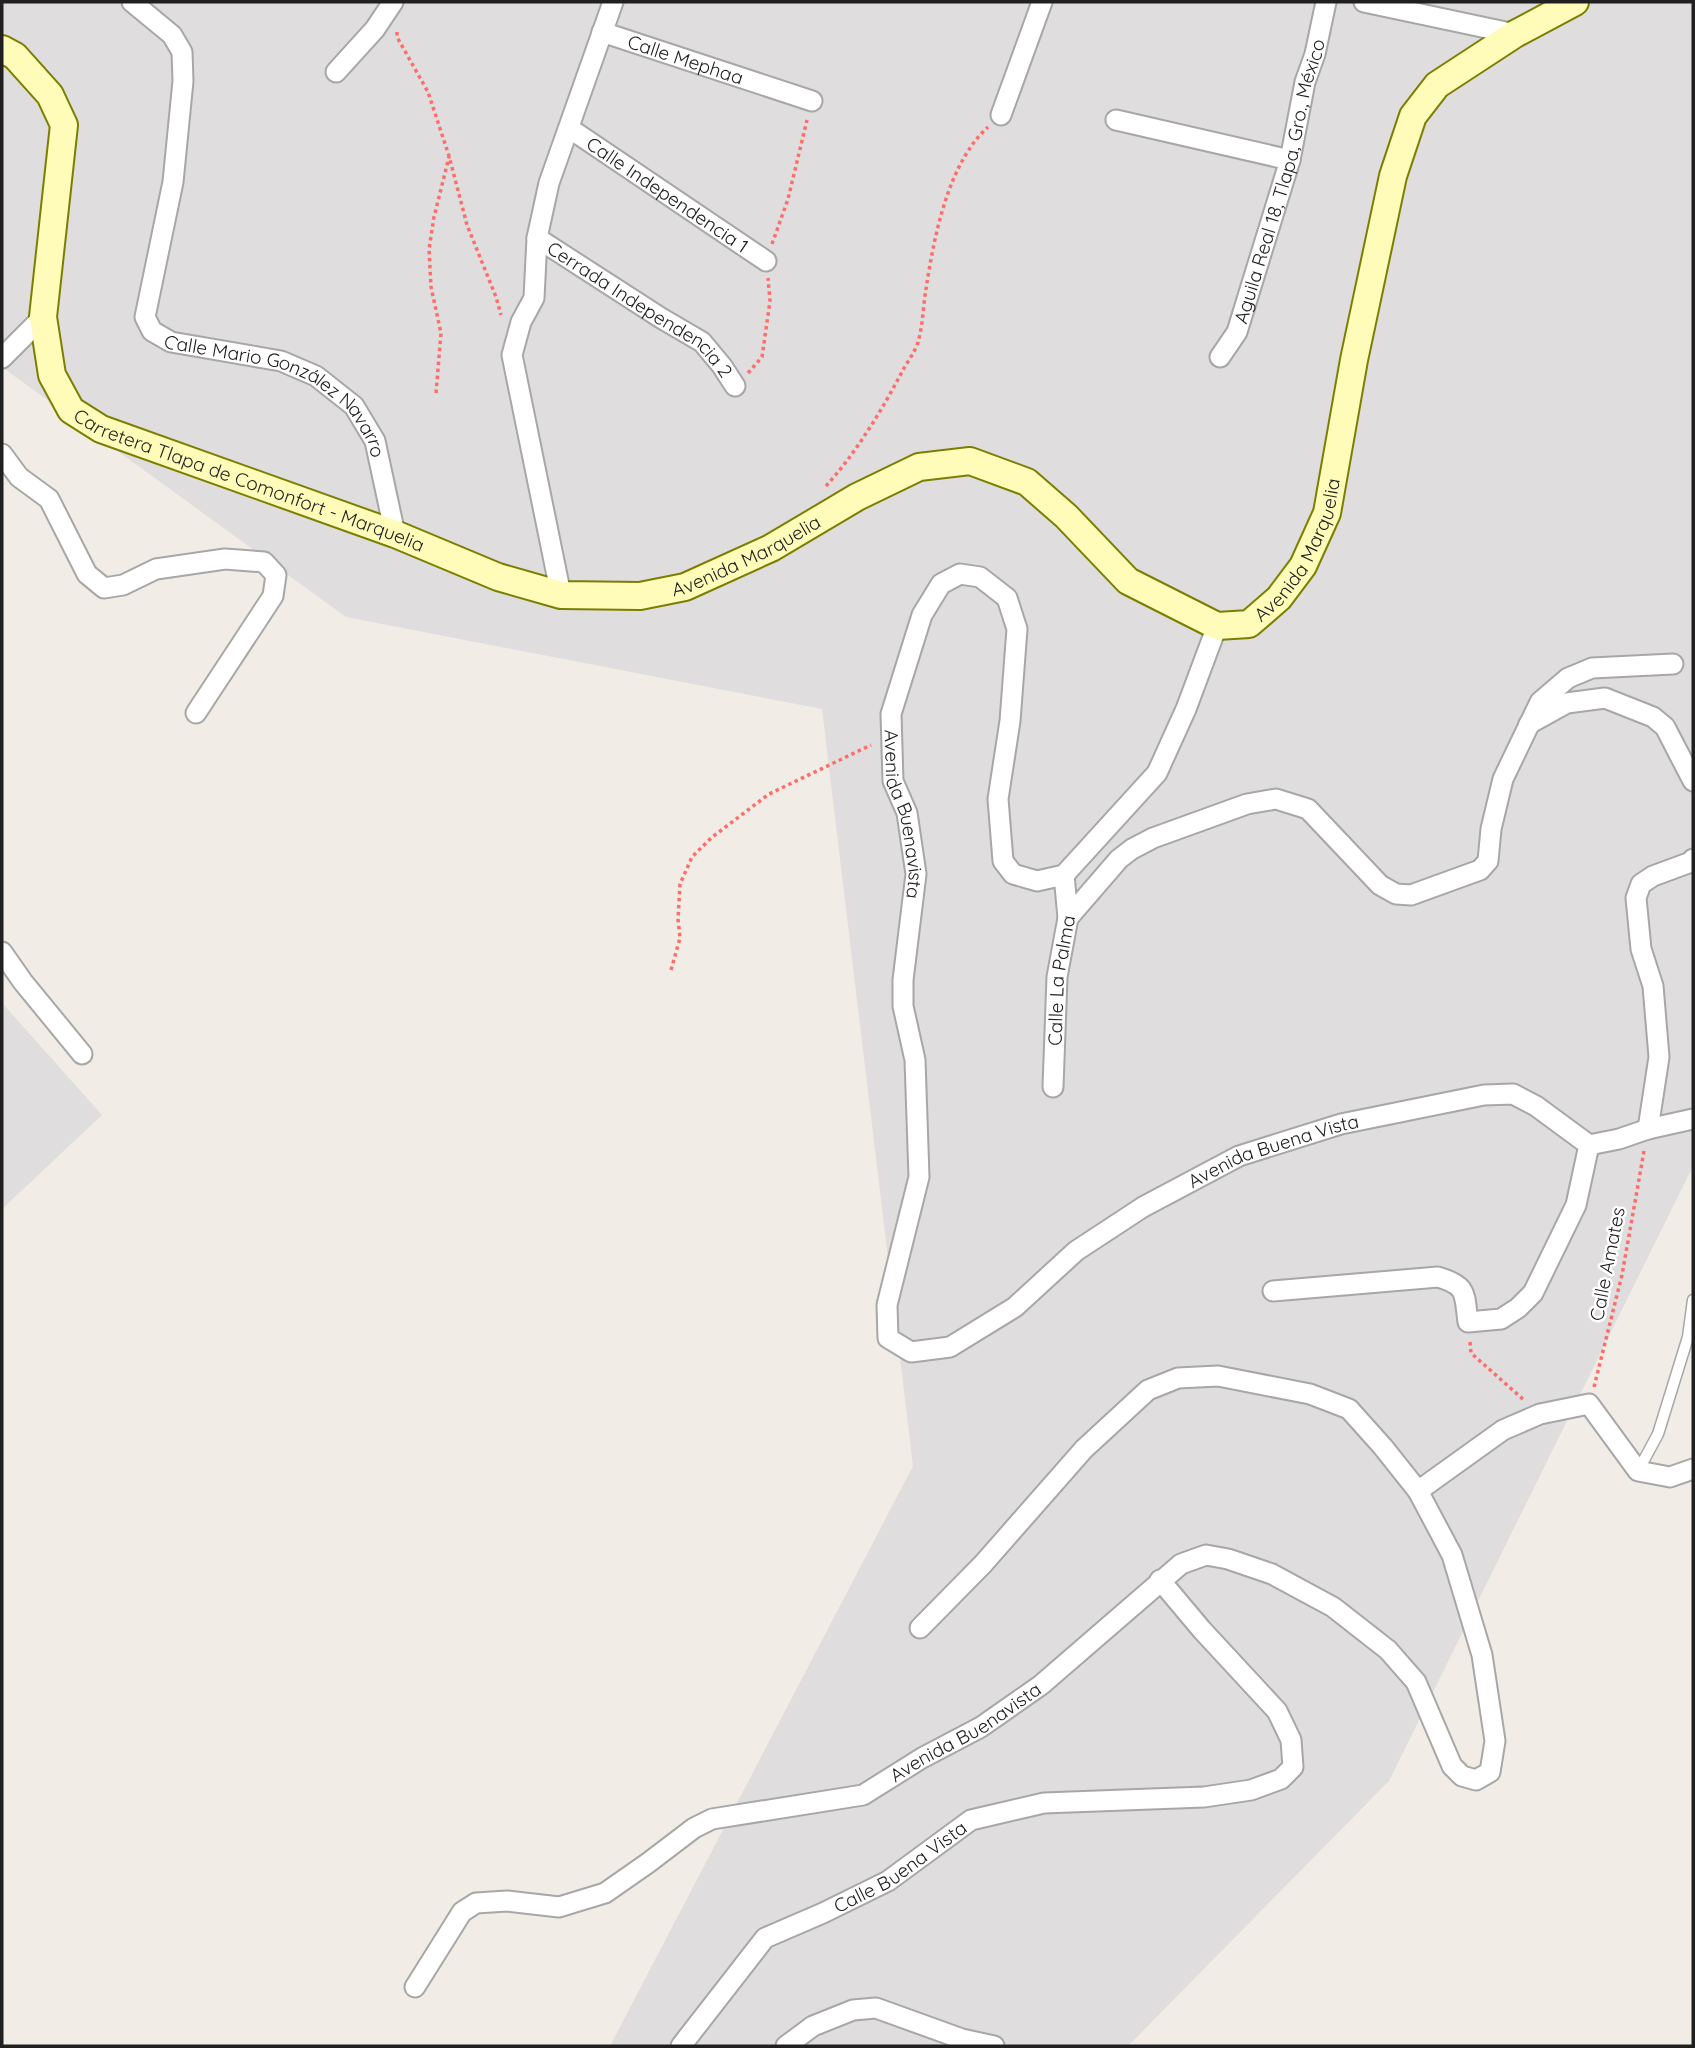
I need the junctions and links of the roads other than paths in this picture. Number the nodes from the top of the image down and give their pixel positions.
1 (132, 2) edge
2 (393, 2) edge
3 (613, 2) edge
4 (1042, 2) edge
5 (1326, 2) edge
6 (1364, 2) edge
7 (1575, 2) edge
8 (602, 32) junction
9 (1515, 34) junction
10 (6, 56) edge
11 (335, 72) dead end
12 (812, 101) road end
13 (1001, 115) road end
14 (1116, 120) dead end
15 (569, 128) junction
16 (1290, 160) junction
17 (537, 238) junction
18 (766, 261) road end
19 (43, 317) junction
20 (1220, 357) dead end
21 (2, 358) edge
22 (736, 386) road end
23 (2, 454) edge
24 (394, 534) junction
25 (561, 595) junction
26 (1217, 626) junction
27 (1673, 663) dead end
28 (197, 713) dead end
29 (1528, 725) junction
30 (1693, 780) edge
31 (1693, 859) edge
32 (1065, 875) junction
33 (1068, 918) junction
34 (2, 952) edge
35 (82, 1054) dead end
36 (1053, 1087) dead end
37 (1693, 1119) edge
38 (1648, 1129) junction
39 (1588, 1145) junction
40 (1273, 1291) dead end
41 (1693, 1300) edge
42 (888, 1338) joint
43 (1693, 1469) edge
44 (1638, 1471) junction
45 (1418, 1491) junction
46 (1160, 1580) junction
47 (920, 1628) dead end
48 (415, 1987) dead end
49 (681, 2046) edge
50 (786, 2046) edge
51 (994, 2046) edge

1 - 24 street, Calle Mario González Navarro
2 - 11 street
3 - 8 street
4 - 13 street
5 - 16 street, Aguila Real 18, Tlapa, Gro., México
6 - 9 street
7 - 9 main road, Avenida Marquelia
8 - 12 street, Calle Mephaa
8 - 15 street
9 - 26 main road, Avenida Marquelia
10 - 19 main road, Carretera Tlapa de Comonfort - Marquelia
14 - 16 street
15 - 17 street
15 - 18 street, Calle Independencia 1
16 - 20 street, Aguila Real 18, Tlapa, Gro., México
17 - 22 street, Cerrada Independencia 2
17 - 25 street
19 - 21 street
19 - 24 main road, Carretera Tlapa de Comonfort - Marquelia
23 - 28 street
24 - 25 main road, Carretera Tlapa de Comonfort - Marquelia
25 - 26 main road, Avenida Marquelia
26 - 32 street
27 - 29 street
29 - 30 street
29 - 33 street
31 - 38 street
32 - 33 street, Calle La Palma
32 - 42 street, Avenida Buenavista
33 - 36 street, Calle La Palma
34 - 35 street
37 - 38 street
38 - 39 street
39 - 40 street
39 - 42 street, Avenida Buena Vista
41 - 44 lane
43 - 44 street
44 - 45 street
45 - 46 street, Avenida Buenavista
45 - 47 street
46 - 48 street, Avenida Buenavista
46 - 49 street, Calle Buena Vista
50 - 51 street

